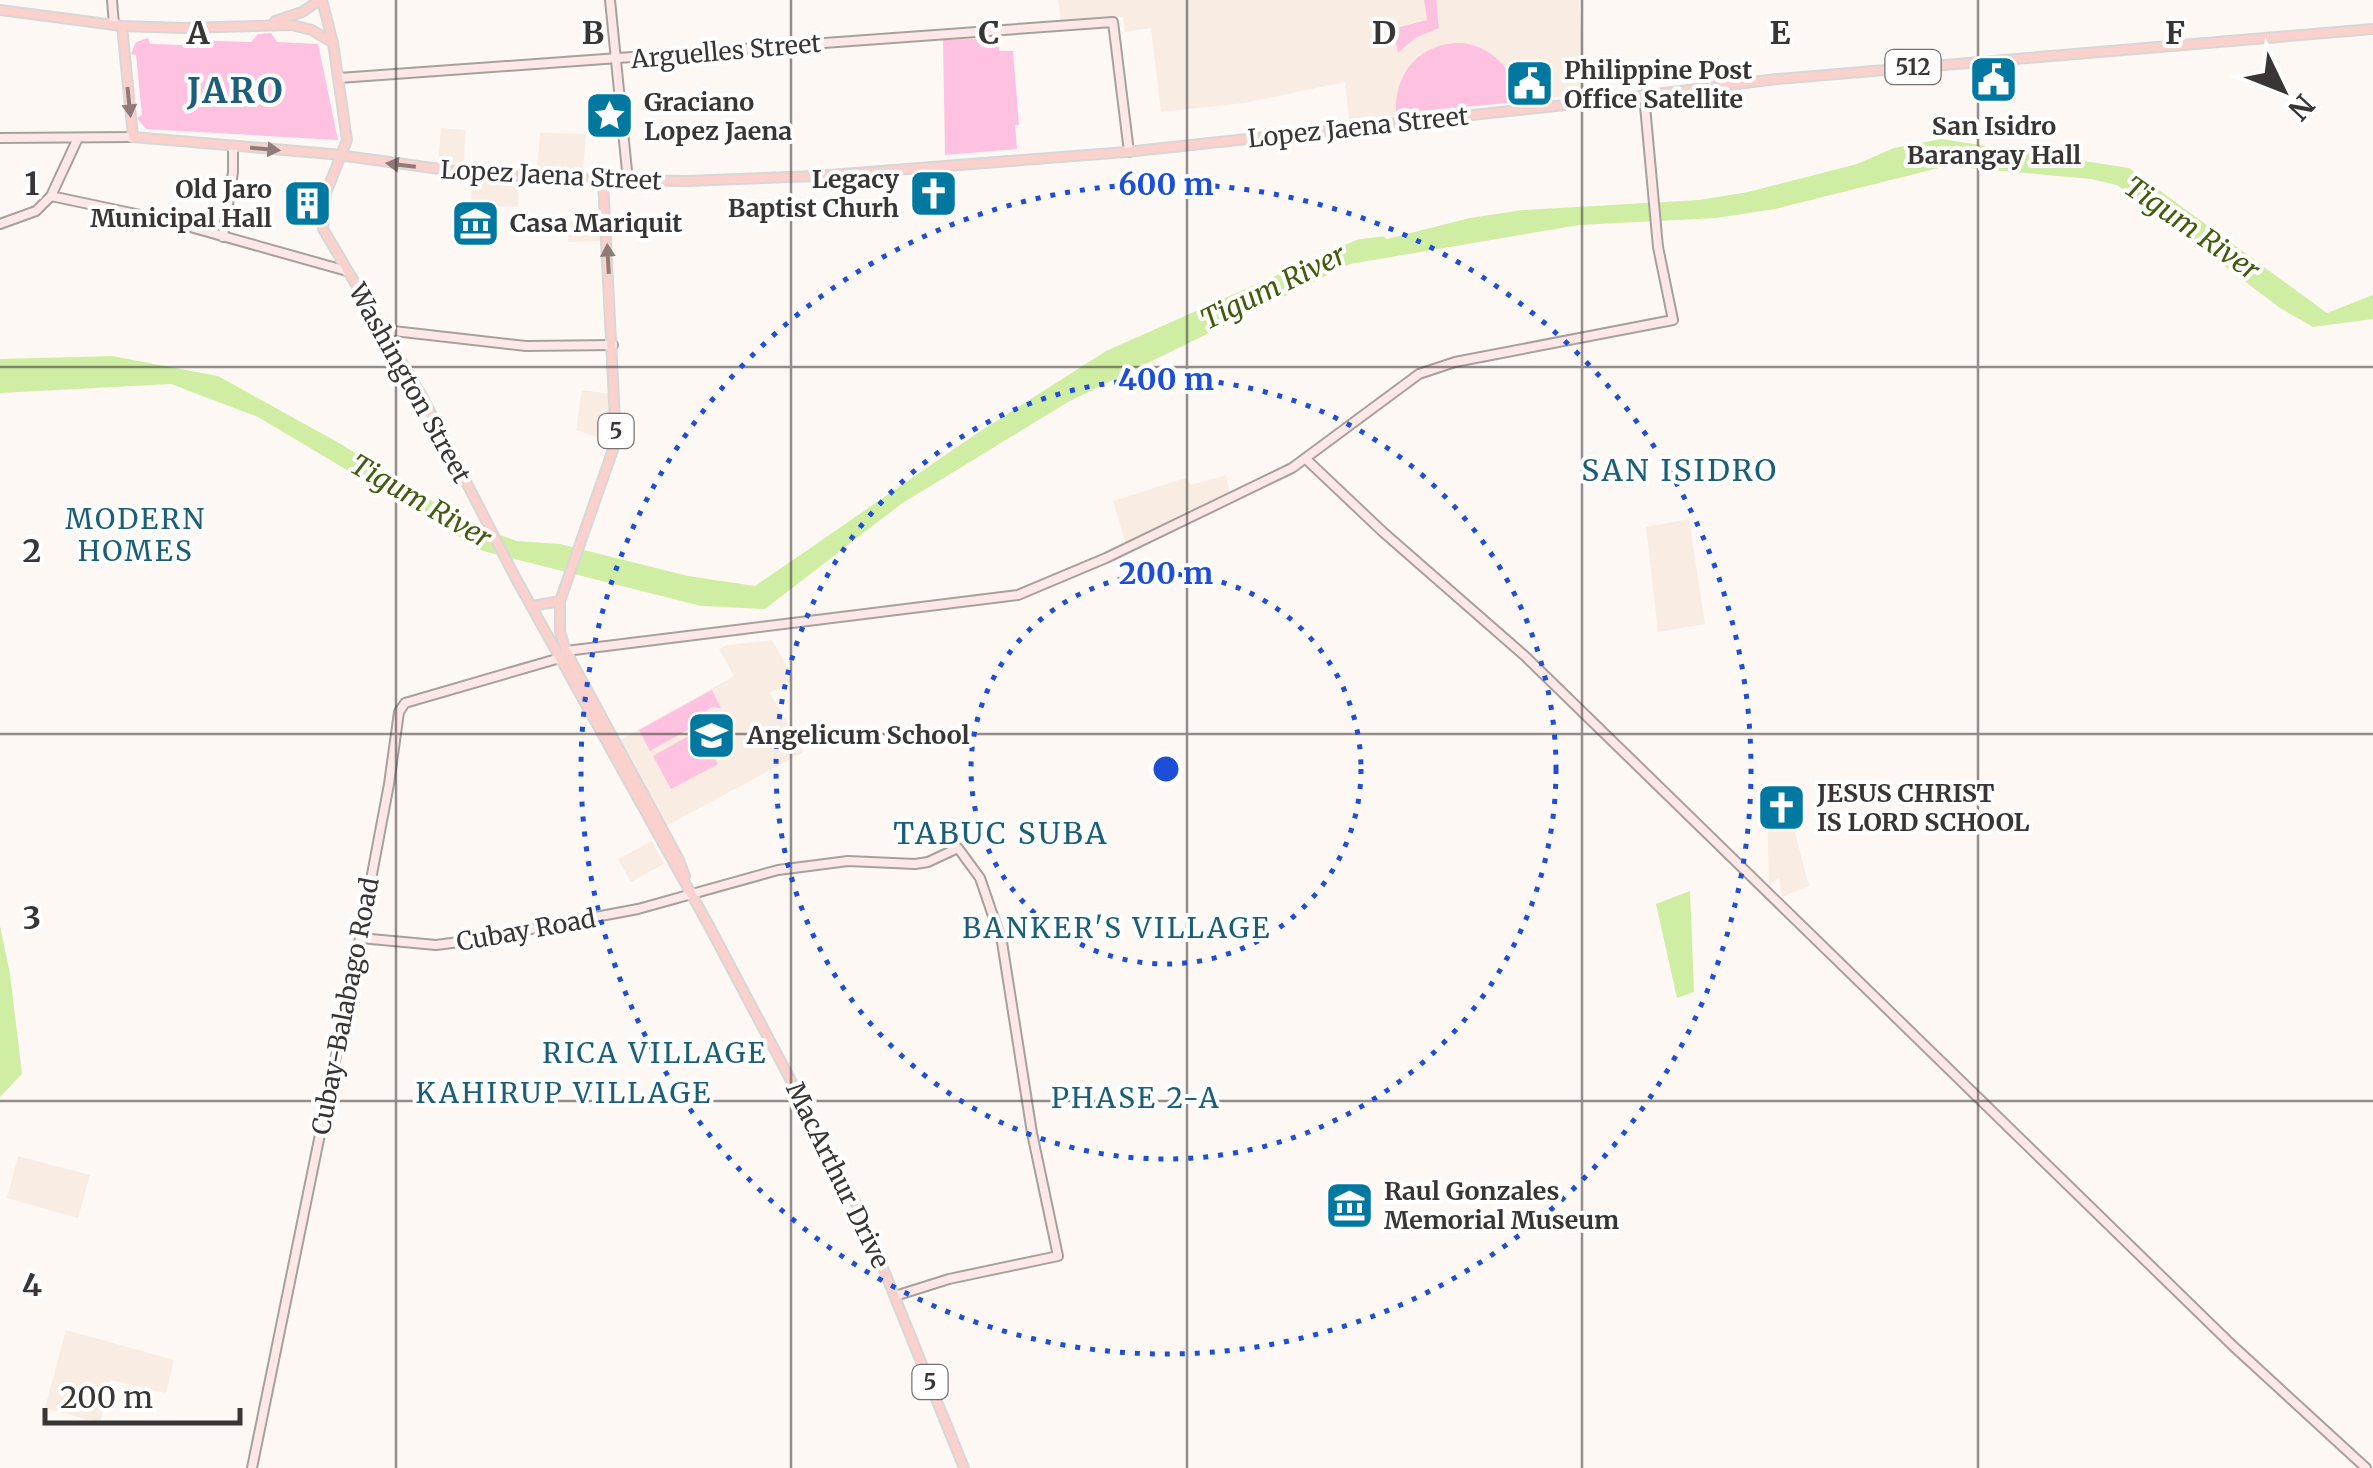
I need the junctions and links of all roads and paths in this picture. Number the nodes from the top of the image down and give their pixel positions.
1 (112, 0) edge
2 (321, 0) edge
3 (610, 0) edge
4 (0, 10) edge
5 (269, 23) junction
6 (118, 25) junction
7 (2373, 28) edge
8 (334, 43) junction
9 (616, 60) junction
10 (339, 78) junction
11 (1644, 95) junction
12 (133, 136) junction
13 (0, 138) edge
14 (78, 138) junction
15 (233, 146) junction
16 (1129, 152) junction
17 (343, 156) junction
18 (603, 181) junction
19 (628, 182) junction
20 (50, 196) junction
21 (0, 224) edge
22 (224, 237) junction
23 (348, 272) junction
24 (385, 330) junction
25 (613, 345) junction
26 (1306, 460) junction
27 (560, 601) junction
28 (532, 606) junction
29 (564, 654) junction
30 (690, 894) junction
31 (360, 938) junction
32 (895, 1296) junction
33 (252, 1468) edge
34 (964, 1468) edge
35 (2366, 1468) edge

1 - 6 street
2 - 5 main road
2 - 8 main road
3 - 9 street
4 - 6 main road
5 - 6 main road
5 - 8 main road
6 -> 12 main road
7 - 11 main road, Lopez Jaena Street / 512
8 - 10 main road
9 - 10 street, Arguelles Street
9 - 16 street, Arguelles Street
9 - 19 street
10 - 17 main road
11 - 16 main road, Lopez Jaena Street / 512
11 - 26 street
12 - 14 street
12 - 15 main road, Lopez Jaena Street
13 - 14 street
14 - 20 street
15 -> 17 main road, Lopez Jaena Street
15 - 22 street
16 - 19 main road, Lopez Jaena Street / 512
18 -> 17 main road, Lopez Jaena Street
17 - 23 main road, Washington Street
18 - 19 main road, Lopez Jaena Street / 512
25 -> 18 main road, 5
20 - 21 street
20 - 22 street
22 - 23 street
23 - 24 main road, Washington Street
24 - 25 street
24 - 28 main road, Washington Street
25 - 27 main road, 5
26 - 29 street
26 - 35 street
27 - 28 main road
27 - 29 main road, 5
28 - 29 main road, Washington Street
29 - 30 main road, MacArthur Drive / 5
29 - 30 main road
29 - 31 street, Cubay-Balabago Road
30 - 31 street, Cubay Road
30 - 32 main road, MacArthur Drive / 5
30 - 32 street, Cubay Road
31 - 33 street, Cubay-Balabago Road
32 - 34 main road, MacArthur Drive / 5

